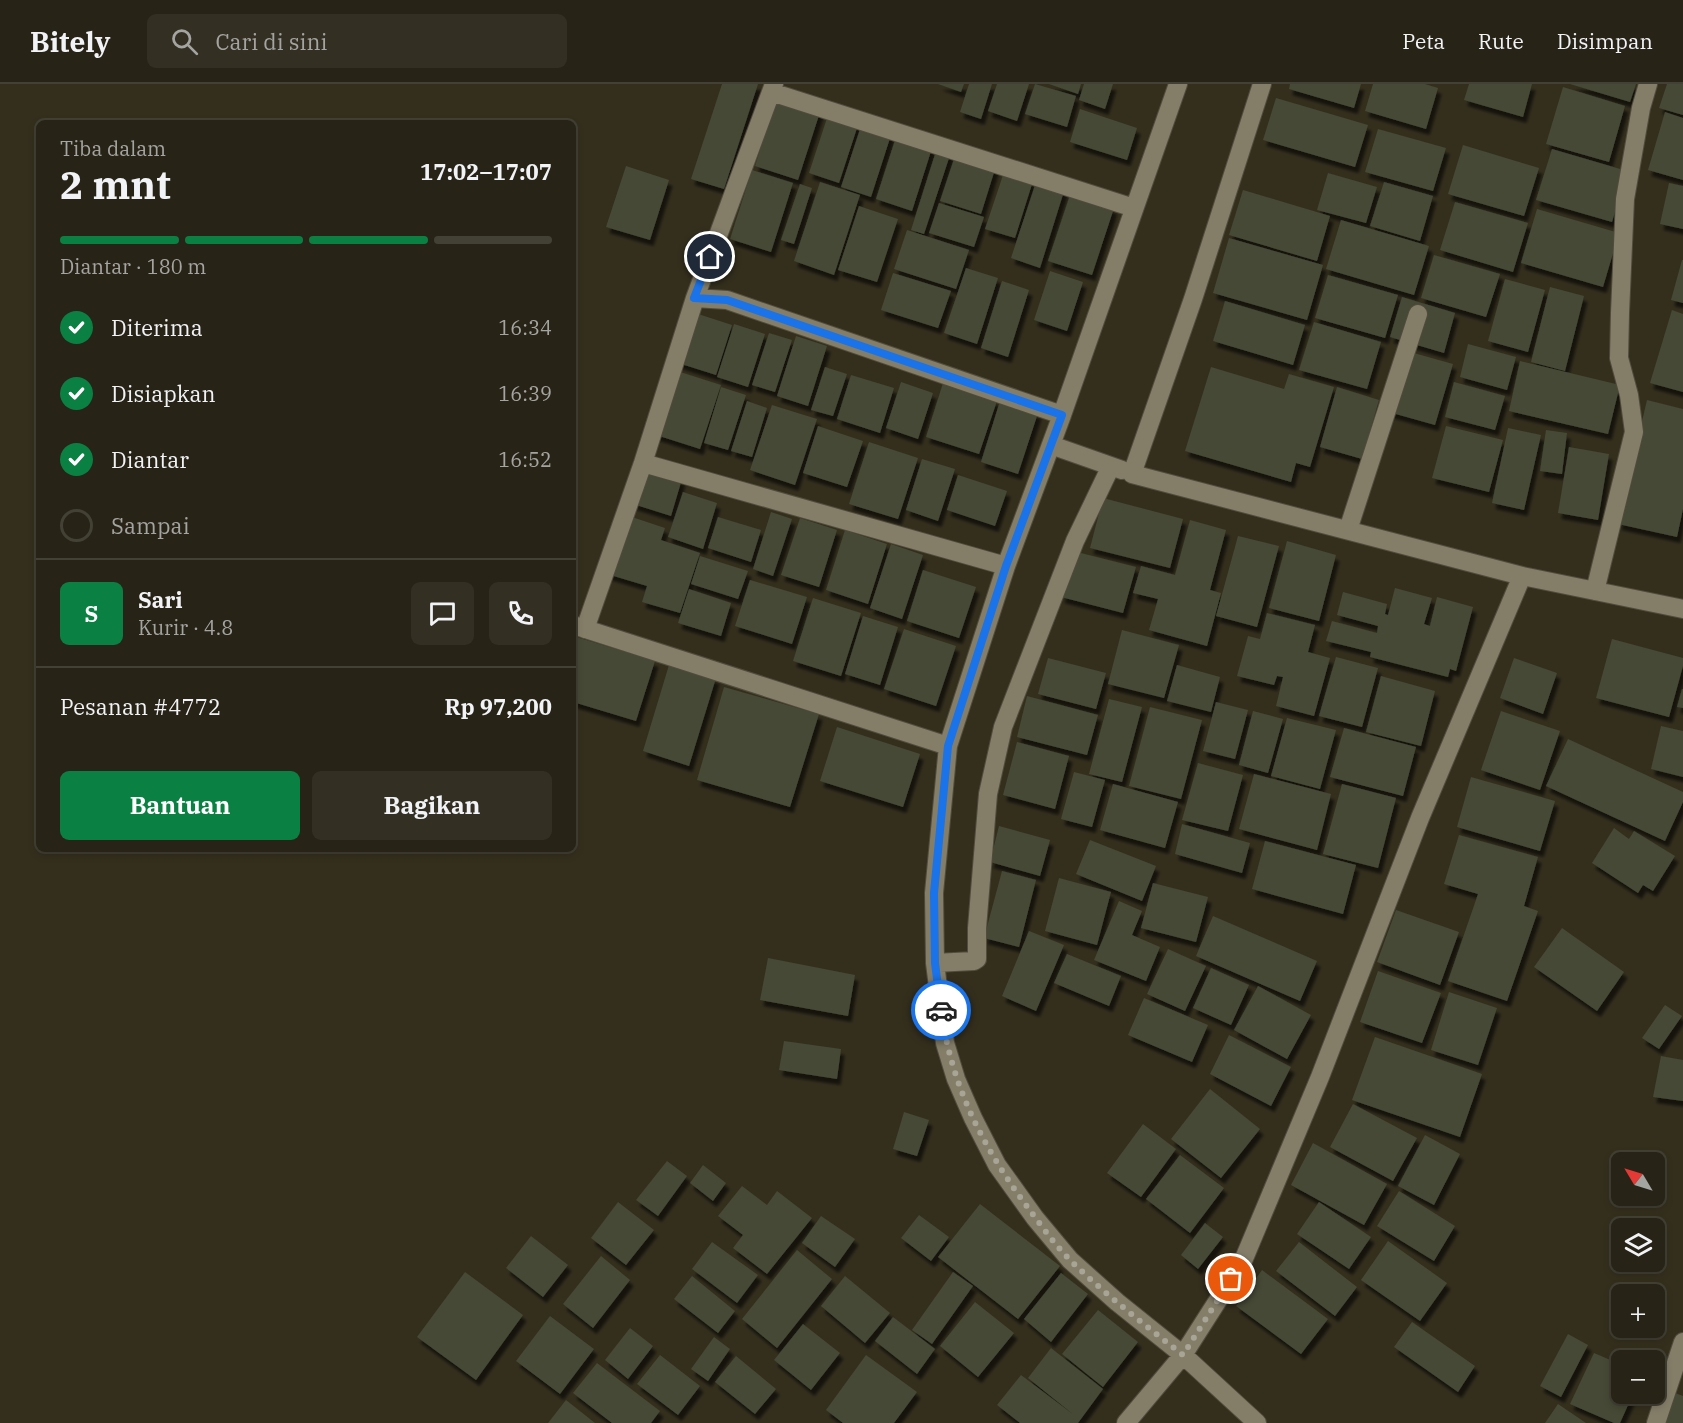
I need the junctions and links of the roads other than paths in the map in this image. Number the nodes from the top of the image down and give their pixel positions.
1 (1178, 84) edge
2 (1262, 84) edge
3 (1648, 84) edge
4 (773, 88) edge
5 (1134, 208) junction
6 (694, 298) junction
7 (1418, 314) dead end
8 (1062, 415) junction
9 (1051, 445) junction
10 (643, 463) junction
11 (1104, 464) junction
12 (1132, 474) junction
13 (1348, 530) junction
14 (1006, 566) junction
15 (1522, 576) junction
16 (1595, 591) junction
17 (1683, 609) edge
18 (579, 627) edge
19 (948, 746) junction
20 (939, 962) junction
21 (1683, 1341) edge
22 (1184, 1353) junction
23 (1126, 1423) edge
24 (1257, 1423) edge
25 (1656, 1423) edge

1 - 5 street
2 - 12 street
3 - 16 street
4 - 5 street
4 - 6 street
5 - 8 street
6 - 8 street
6 - 10 street
7 - 13 street
8 - 9 street
9 - 11 street
9 - 14 street
10 - 14 street
10 - 18 street
11 - 12 street
11 - 20 street
12 - 13 street
13 - 15 street
14 - 19 street
15 - 16 street
15 - 22 street
16 - 17 street
18 - 19 street
19 - 20 street
20 - 22 street
21 - 25 street
22 - 23 street
22 - 24 street

